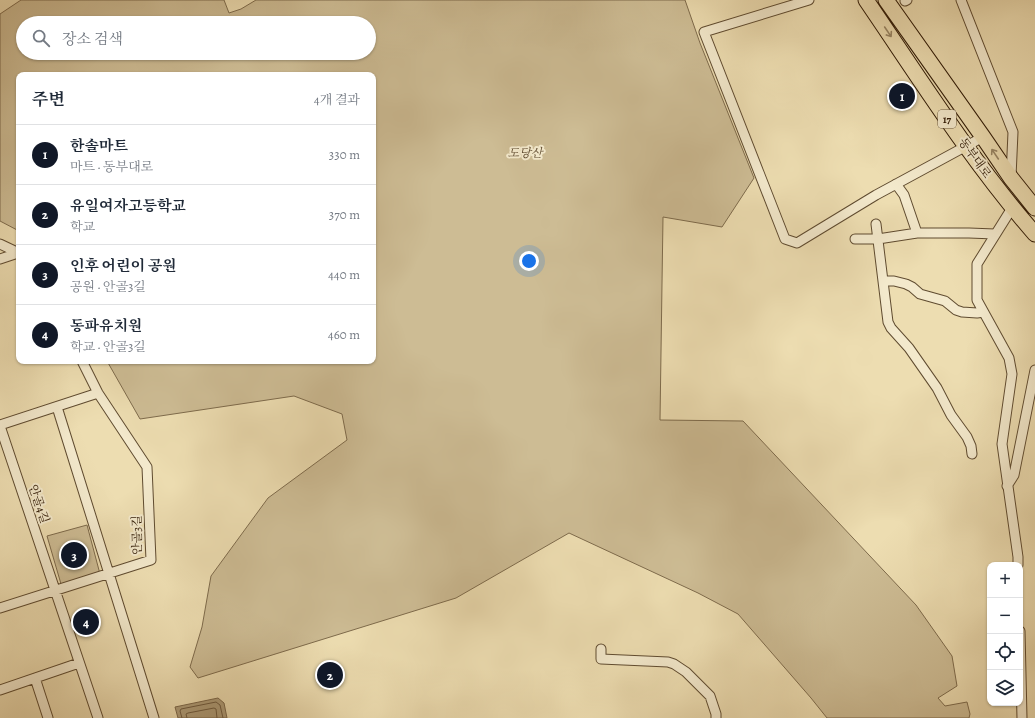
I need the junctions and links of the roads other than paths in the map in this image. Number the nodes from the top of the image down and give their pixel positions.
1 (809, 0) edge
2 (866, 0) edge
3 (886, 0) edge
4 (961, 0) edge
5 (983, 137) junction
6 (965, 146) junction
7 (1011, 178) junction
8 (896, 184) junction
9 (1012, 208) junction
10 (1035, 208) edge
11 (876, 224) dead end
12 (917, 234) junction
13 (995, 234) junction
14 (1035, 234) edge
15 (878, 238) junction
16 (855, 239) dead end
17 (0, 244) edge
18 (16, 252) edge
19 (16, 254) edge
20 (0, 259) edge
21 (883, 281) junction
22 (983, 312) junction
23 (84, 364) edge
24 (1035, 370) edge
25 (98, 393) junction
26 (57, 407) junction
27 (0, 426) edge
28 (972, 454) dead end
29 (1007, 486) junction
30 (1018, 562) edge
31 (109, 573) junction
32 (56, 590) junction
33 (0, 608) edge
34 (1020, 634) edge
35 (601, 649) dead end
36 (79, 663) junction
37 (35, 678) junction
38 (0, 690) edge
39 (48, 718) edge
40 (98, 718) edge
41 (154, 718) edge
42 (716, 718) edge
43 (1022, 718) edge

1 - 8 street
2 -> 6 main road, 동부대로 / 17
3 - 5 main road, 동부대로 / 17
4 - 7 street
5 - 6 street
7 -> 5 main road, 동부대로 / 17
6 - 8 street
6 - 9 main road, 동부대로 / 17
7 - 10 main road, 동부대로 / 17
8 - 12 street
9 - 13 street
9 - 14 main road, 동부대로 / 17
11 - 15 street
12 - 13 street
12 - 15 street
13 - 22 street
15 - 16 street
15 - 21 street
17 - 18 street
19 - 20 street
21 - 22 street
21 - 28 street
22 - 29 street
23 - 25 street
24 - 29 street
25 - 26 street, 안골4길
25 - 31 street, 안골3길
26 - 27 street, 안골4길
26 - 31 street
27 - 32 street, 안골4길
29 - 30 street
31 - 32 street, 안골3길
31 - 41 street
32 - 33 street, 안골3길
32 - 36 street
34 - 43 street
35 - 42 street
36 - 37 street
36 - 40 street
37 - 38 street
37 - 39 street

